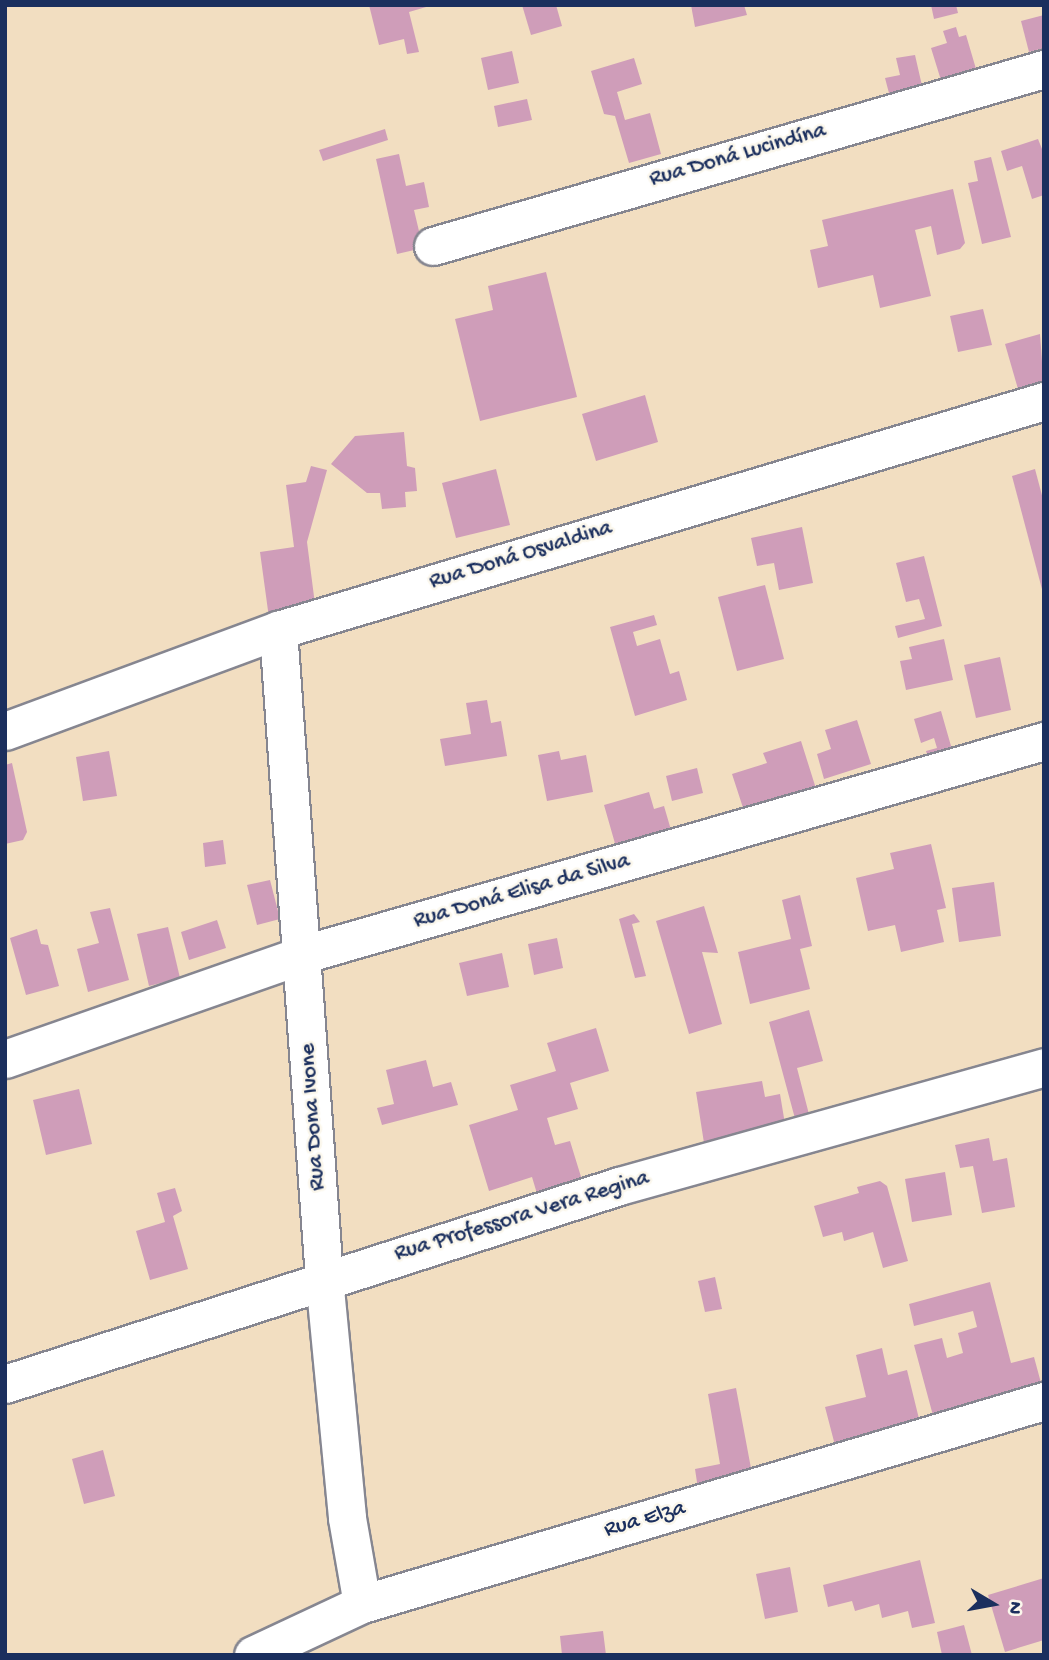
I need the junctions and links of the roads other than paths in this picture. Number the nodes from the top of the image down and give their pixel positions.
1 (1044, 69) edge
2 (433, 246) dead end
3 (1044, 401) edge
4 (278, 630) junction
5 (5, 731) edge
6 (1044, 741) edge
7 (304, 954) junction
8 (5, 1059) edge
9 (1044, 1067) edge
10 (324, 1278) junction
11 (5, 1384) edge
12 (1044, 1401) edge
13 (362, 1604) junction
14 (253, 1655) edge

1 - 2 street, Rua Doná Lucindína
3 - 4 street, Rua Doná Osvaldina
4 - 5 street, Rua Doná Osvaldina
4 - 7 street, Rua Dona Ivone
6 - 7 street, Rua Doná Elisa da Silva
7 - 8 street, Rua Doná Elisa da Silva
7 - 10 street, Rua Dona Ivone
9 - 10 street, Rua Professora Vera Regina
10 - 11 street, Rua Professora Vera Regina
10 - 13 street, Rua Dona Ivone
12 - 13 street, Rua Elza
13 - 14 street, Rua Elza

